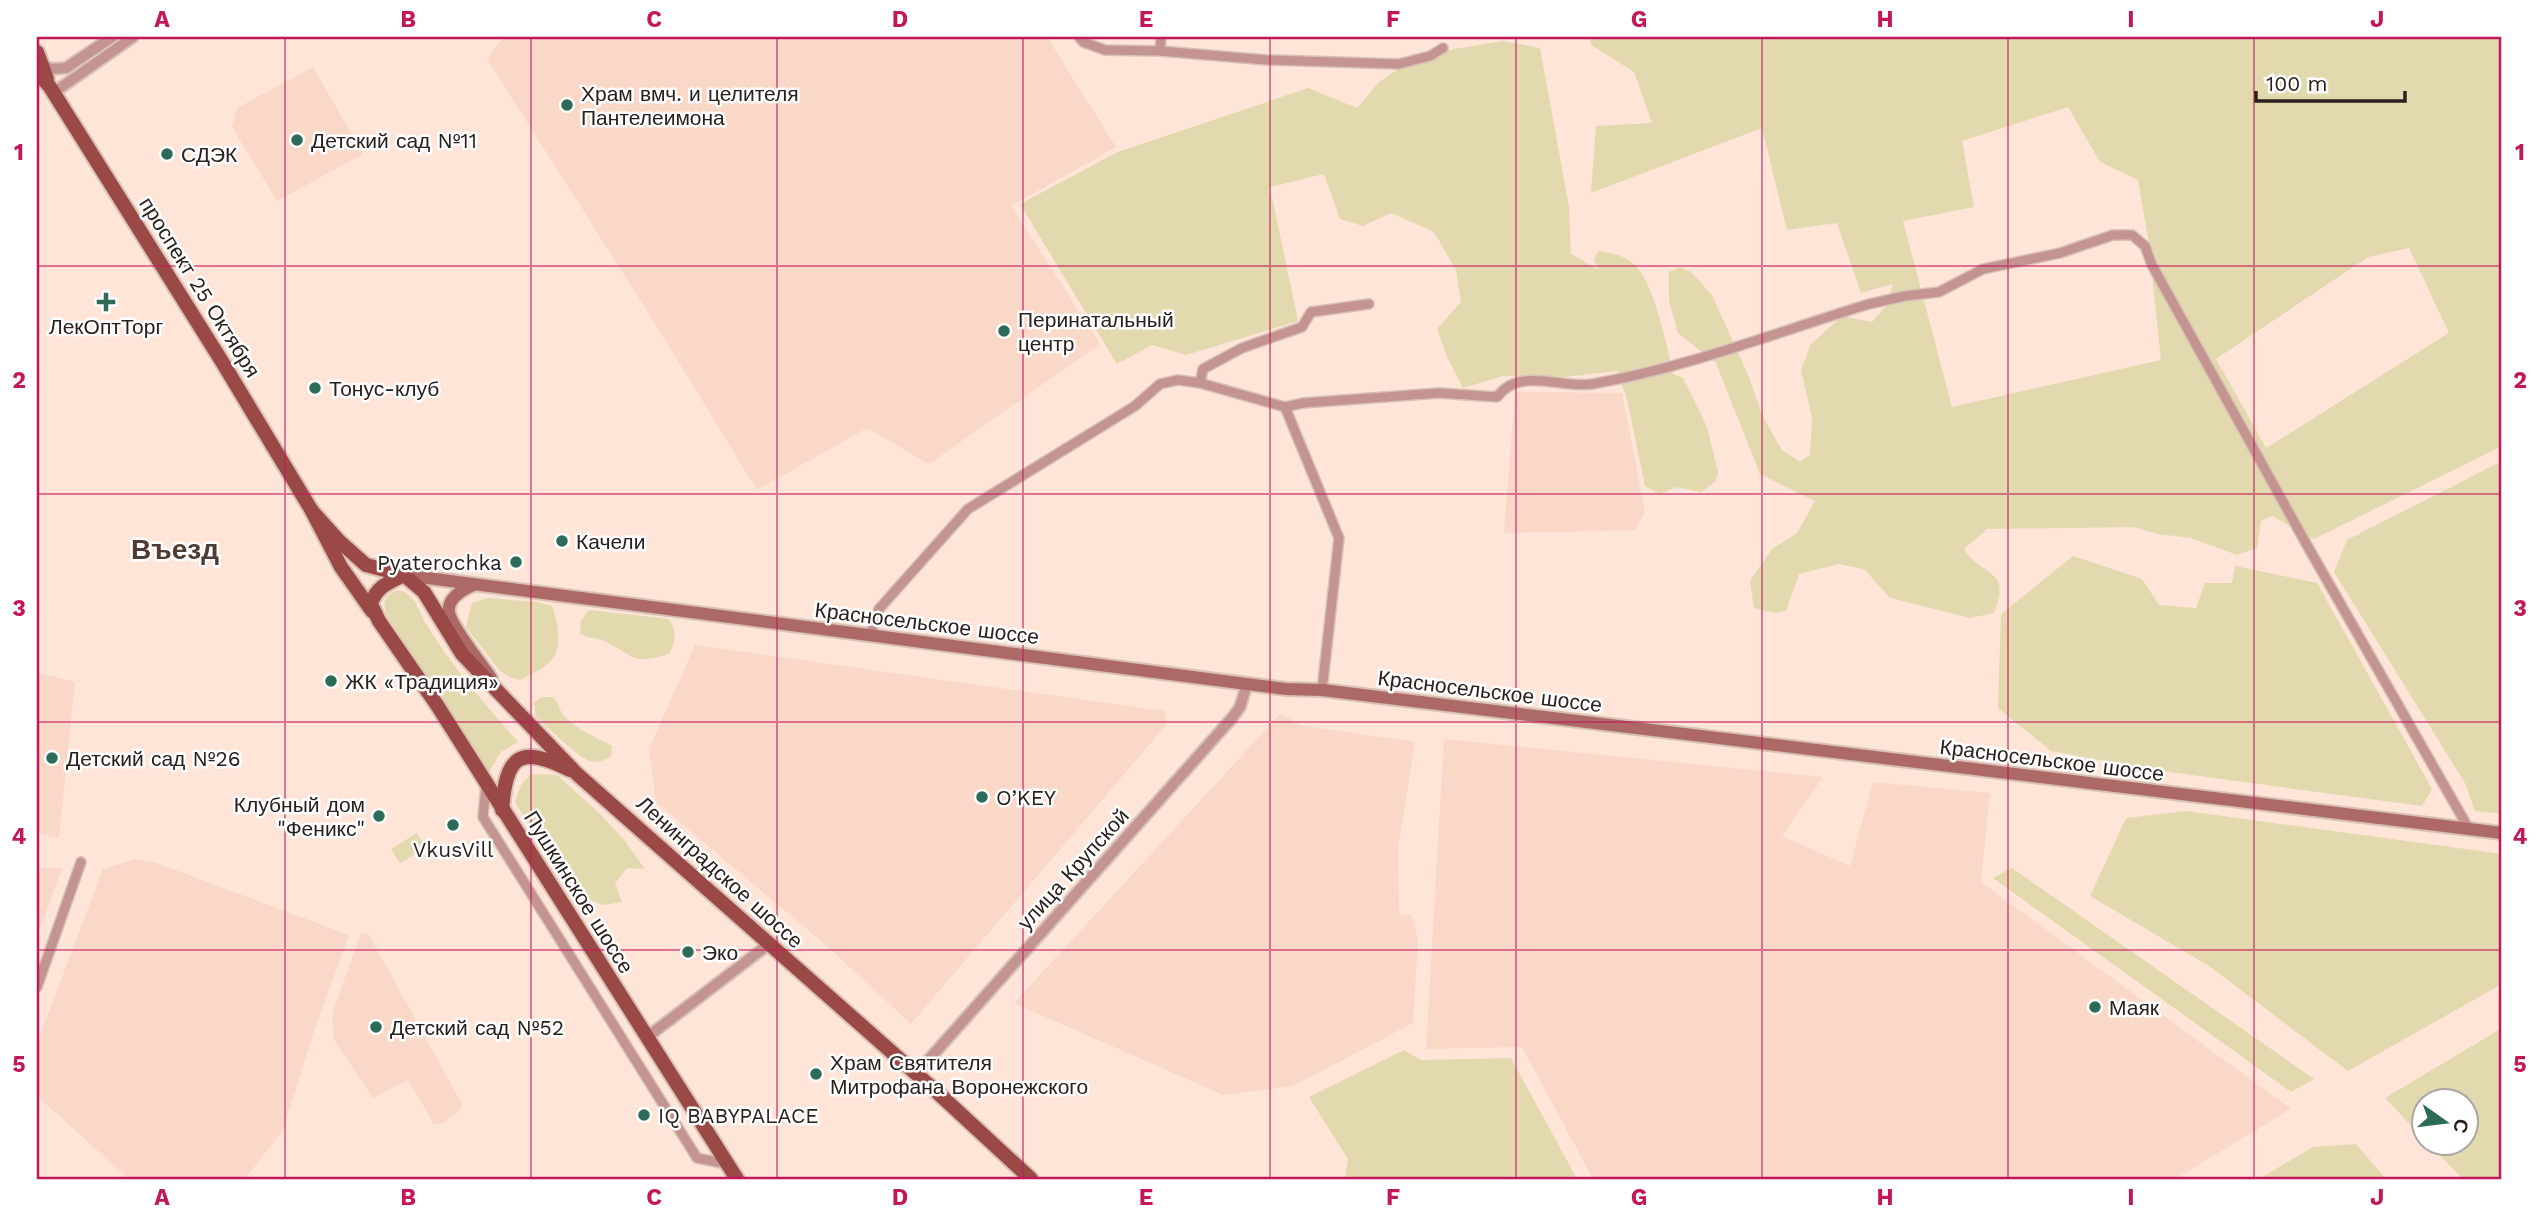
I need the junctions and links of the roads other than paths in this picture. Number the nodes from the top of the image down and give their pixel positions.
1 (112, 37) edge
2 (133, 37) edge
3 (1079, 37) edge
4 (1161, 37) edge
5 (1443, 48) dead end
6 (1160, 51) junction
7 (38, 62) edge
8 (51, 90) junction
9 (1369, 304) dead end
10 (1200, 383) junction
11 (1285, 407) junction
12 (312, 511) junction
13 (404, 575) junction
14 (473, 585) junction
15 (381, 624) junction
16 (870, 635) junction
17 (1247, 684) junction
18 (1322, 690) junction
19 (507, 701) junction
20 (578, 774) junction
21 (486, 785) junction
22 (502, 810) junction
23 (2469, 829) junction
24 (2502, 833) edge
25 (81, 862) dead end
26 (769, 944) junction
27 (37, 987) edge
28 (646, 1038) junction
29 (916, 1074) junction
30 (727, 1164) junction
31 (737, 1179) edge
32 (1031, 1179) edge

1 - 7 street
2 - 8 street
3 - 6 street
4 - 6 street
5 - 6 street
7 - 8 main road, проспект 25 Октября
8 - 12 main road, проспект 25 Октября
9 - 10 street
10 - 11 street
10 - 16 street
11 - 18 street
11 - 23 street
12 - 13 main road, проспект 25 Октября
12 - 15 main road, проспект 25 Октября
13 - 14 main road, Красносельское шоссе
13 - 15 main road
13 - 19 main road, Ленинградское шоссе
14 - 16 main road, Красносельское шоссе
14 - 19 main road
15 - 21 main road, Пушкинское шоссе
16 - 17 main road, Красносельское шоссе
17 - 18 main road, Красносельское шоссе
17 - 29 street, улица Крупской
18 - 23 main road, Красносельское шоссе
19 - 20 main road, Ленинградское шоссе
20 - 22 main road
20 - 26 main road, Ленинградское шоссе
21 - 22 main road, Пушкинское шоссе
21 - 30 street
22 - 28 main road, Пушкинское шоссе
23 - 24 main road, Красносельское шоссе
25 - 27 street
26 - 28 street
26 - 29 main road, Ленинградское шоссе
28 - 30 main road, Пушкинское шоссе
29 - 32 main road, Ленинградское шоссе
30 - 31 main road, Пушкинское шоссе

